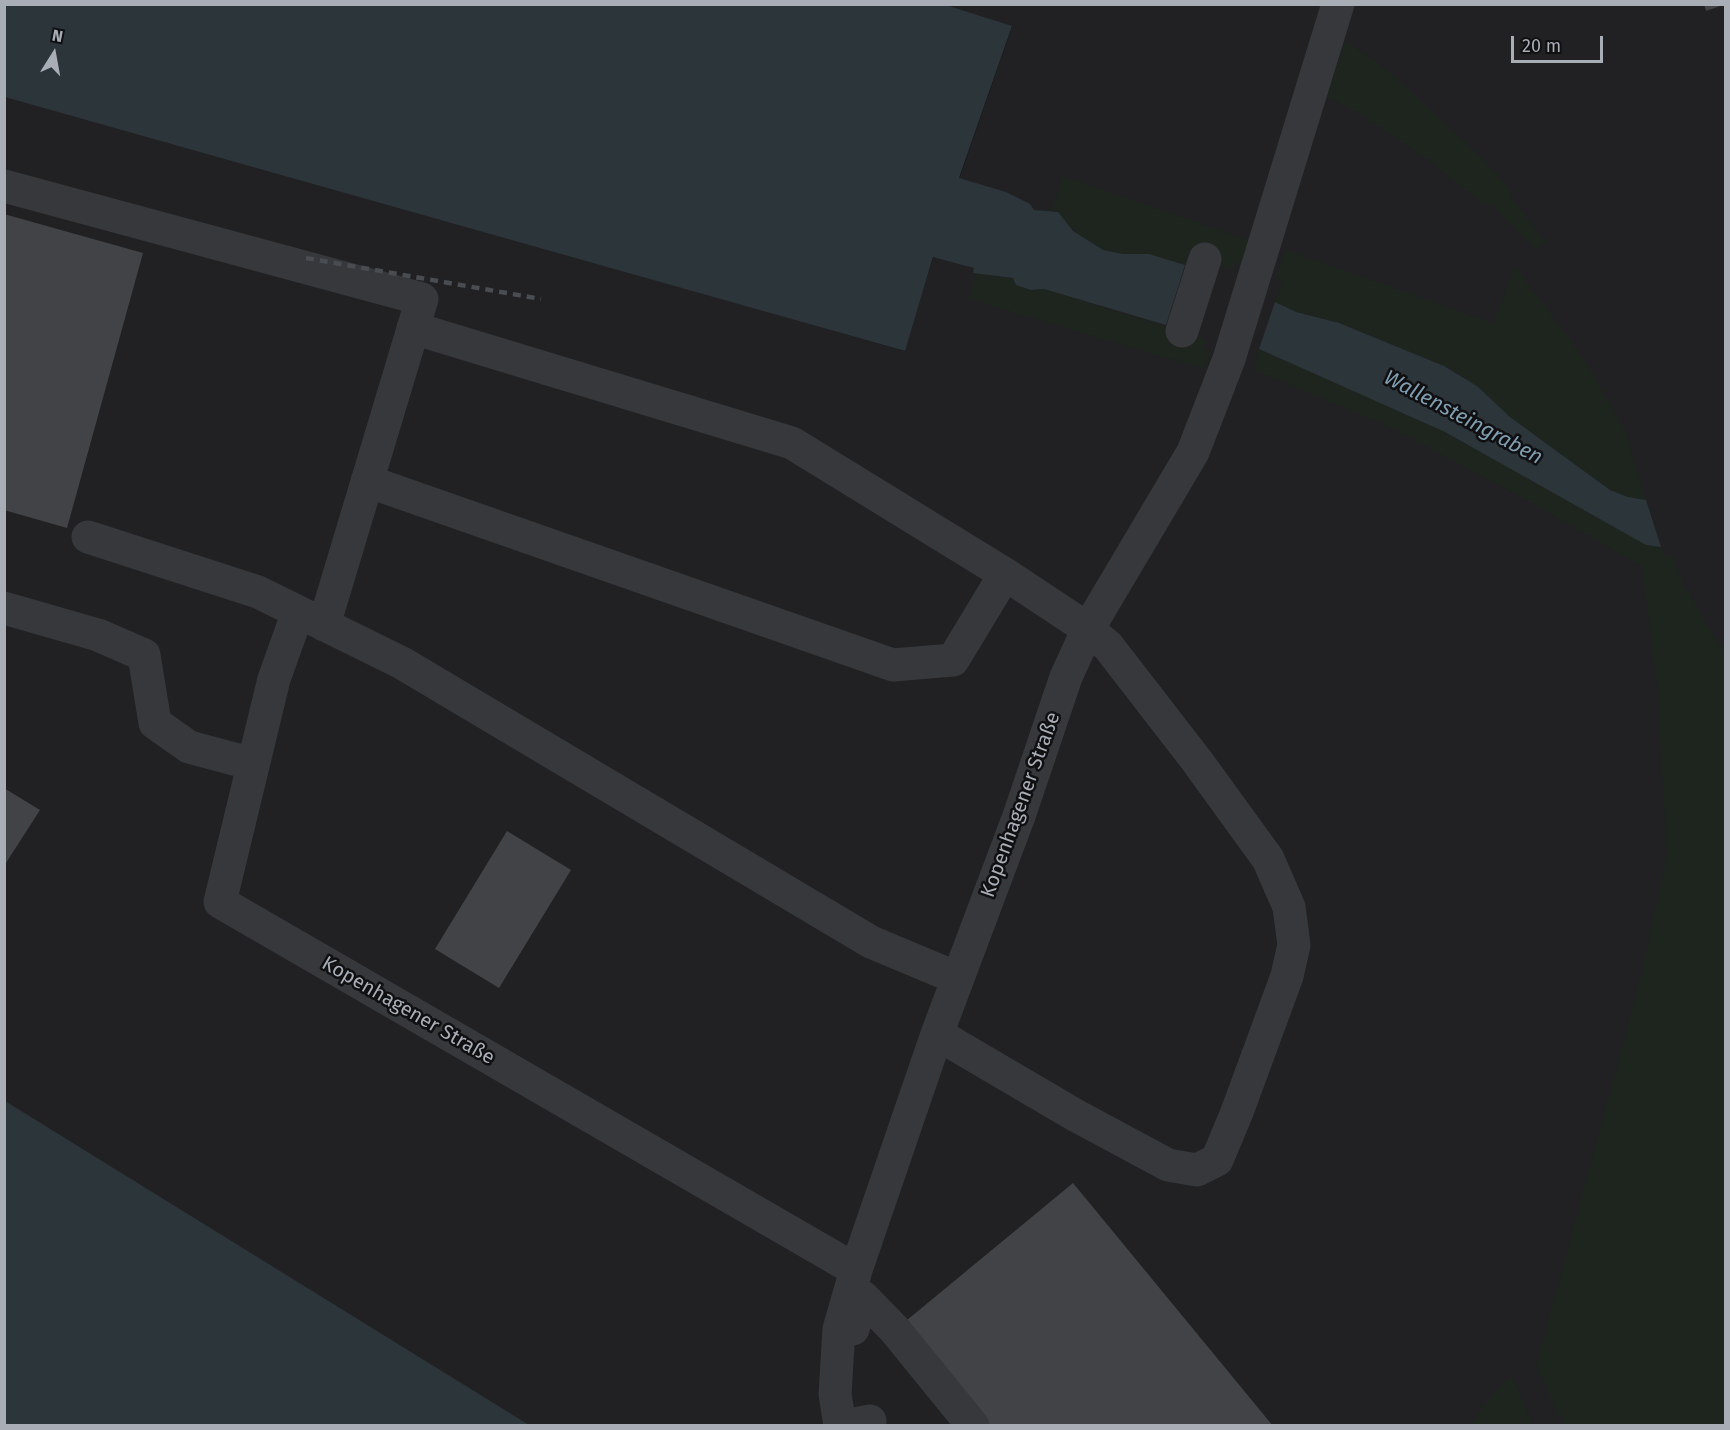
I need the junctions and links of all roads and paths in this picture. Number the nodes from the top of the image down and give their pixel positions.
1 (1338, 4) edge
2 (4, 186) edge
3 (1205, 259) dead end
4 (413, 328) junction
5 (1182, 331) dead end
6 (367, 481) junction
7 (88, 537) dead end
8 (1005, 574) junction
9 (4, 608) edge
10 (311, 619) junction
11 (1088, 629) junction
12 (253, 764) junction
13 (957, 978) junction
14 (937, 1034) junction
15 (856, 1270) junction
16 (852, 1424) edge
17 (974, 1425) edge

1 - 11 street, Kopenhagener Straße
2 - 4 street, Kopenhagener Straße
3 - 5 street
4 - 6 street, Kopenhagener Straße
4 - 8 street
6 - 8 street
6 - 10 street, Kopenhagener Straße
7 - 10 street
8 - 11 street
9 - 12 street
10 - 12 street, Kopenhagener Straße
10 - 13 street
11 - 13 street, Kopenhagener Straße
11 - 14 street
12 - 15 street, Kopenhagener Straße
13 - 14 street, Kopenhagener Straße
14 - 15 street, Kopenhagener Straße
15 - 16 street, Kopenhagener Straße
16 - 17 street

